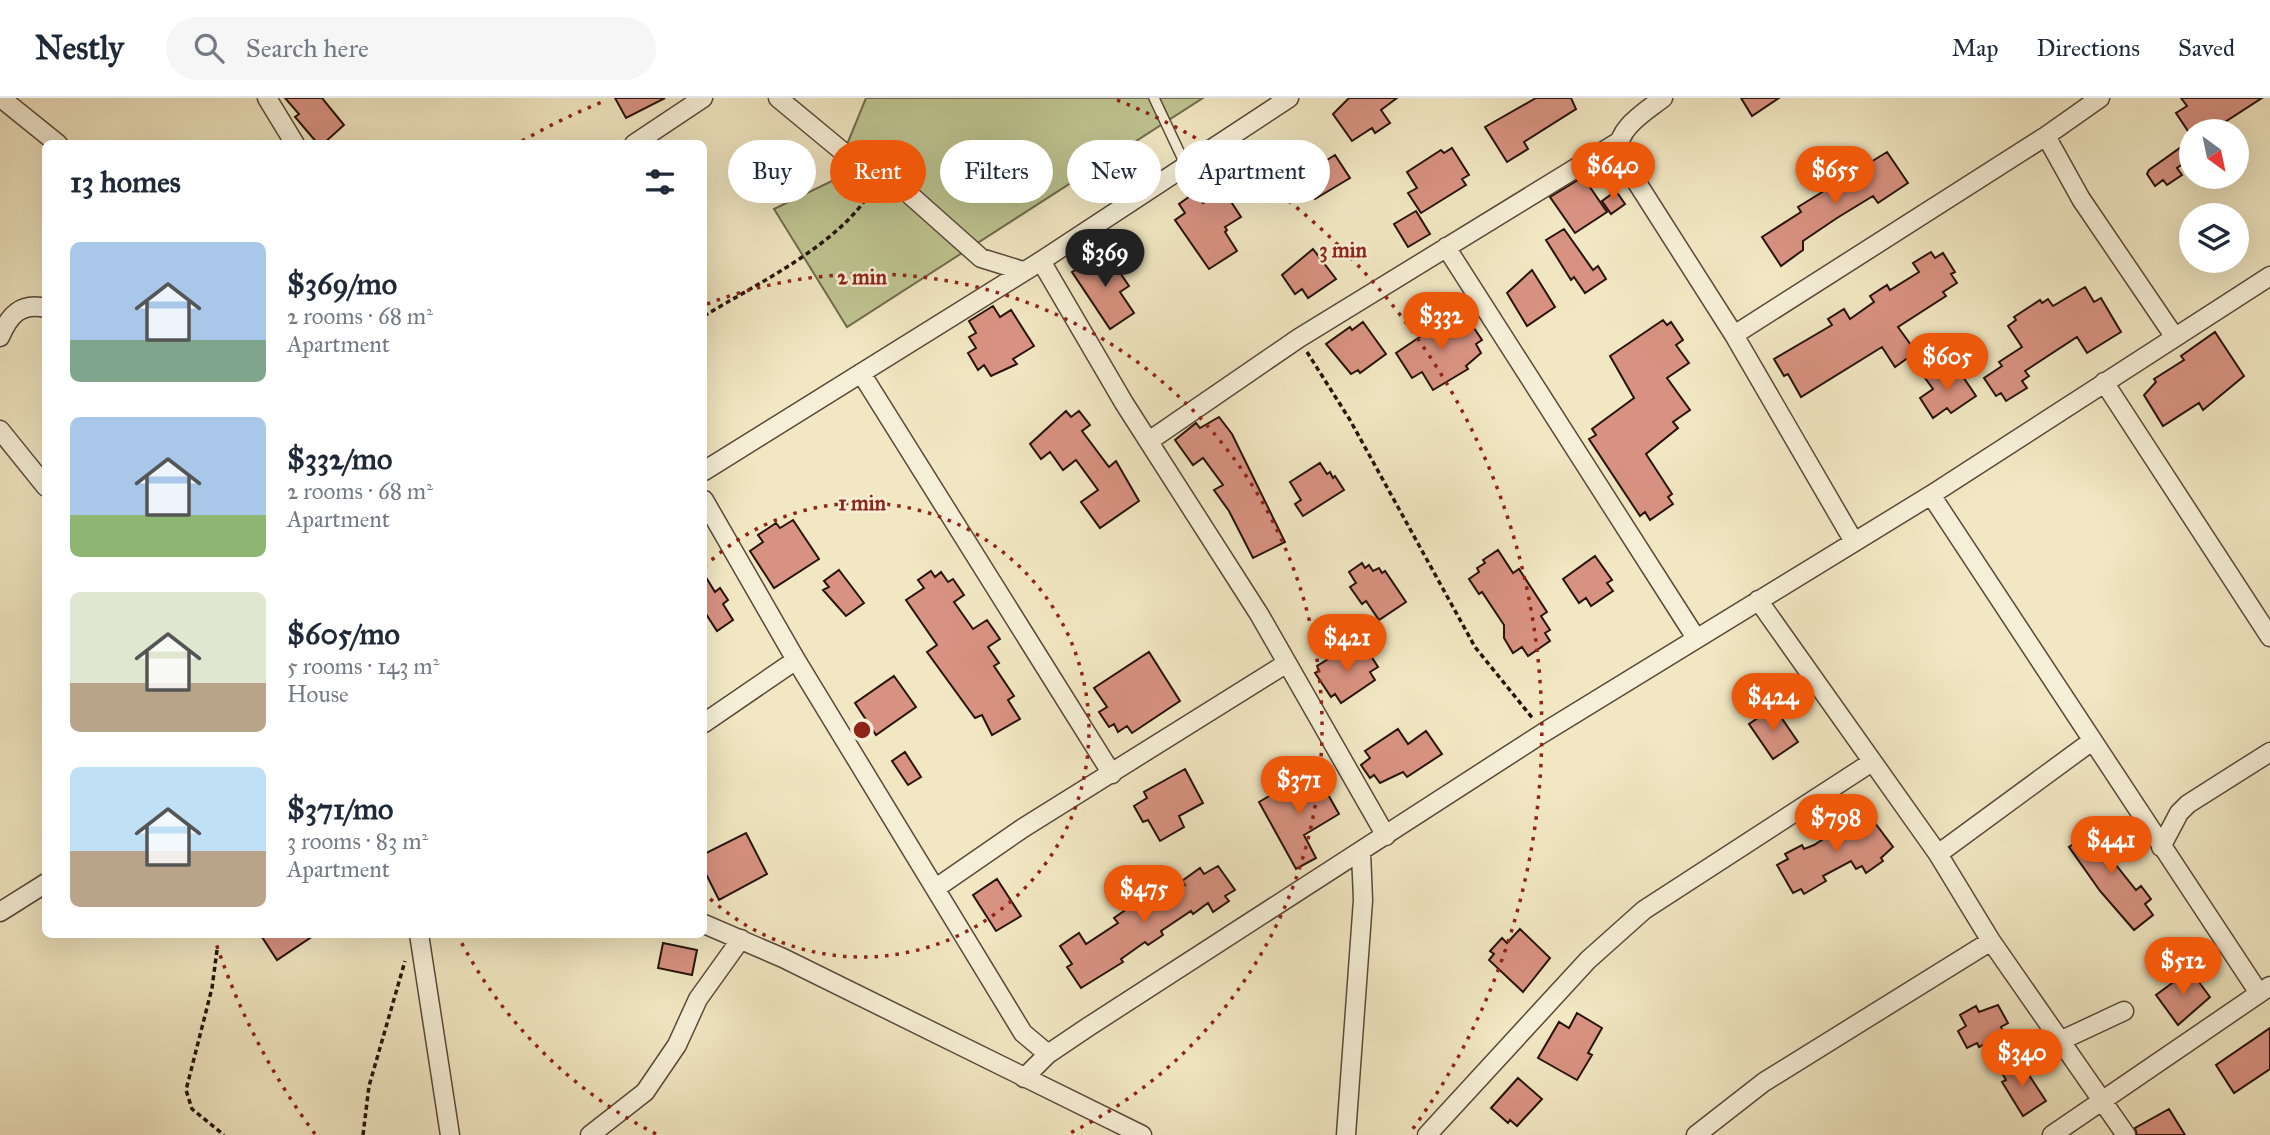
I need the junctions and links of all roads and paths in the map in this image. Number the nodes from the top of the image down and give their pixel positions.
1 (1, 98) edge
2 (267, 98) edge
3 (703, 98) edge
4 (778, 98) edge
5 (1154, 98) edge
6 (1289, 98) edge
7 (1663, 98) edge
8 (2101, 98) edge
9 (2046, 136) junction
10 (53, 140) edge
11 (293, 140) edge
12 (640, 140) edge
13 (1223, 140) edge
14 (830, 141) edge
15 (1620, 141) junction
16 (1175, 143) edge
17 (1175, 171) edge
18 (863, 203) edge
19 (919, 203) edge
20 (1446, 247) junction
21 (1041, 261) junction
22 (1023, 271) junction
23 (2270, 276) edge
24 (42, 308) edge
25 (707, 314) edge
26 (1734, 335) junction
27 (2174, 336) junction
28 (0, 337) edge
29 (1299, 338) junction
30 (861, 373) junction
31 (2104, 382) junction
32 (0, 430) edge
33 (1149, 441) junction
34 (707, 469) edge
35 (42, 482) edge
36 (1931, 495) junction
37 (707, 505) edge
38 (1853, 540) junction
39 (1758, 600) junction
40 (2264, 614) edge
41 (2270, 637) edge
42 (1696, 638) junction
43 (796, 660) junction
44 (1287, 663) junction
45 (707, 721) edge
46 (1543, 733) junction
47 (2092, 741) junction
48 (2270, 752) edge
49 (1872, 762) junction
50 (1112, 774) junction
51 (1386, 836) junction
52 (2161, 846) junction
53 (1361, 852) junction
54 (1938, 853) junction
55 (42, 886) edge
56 (936, 888) junction
57 (0, 912) edge
58 (707, 925) edge
59 (418, 938) edge
60 (419, 938) edge
61 (741, 939) junction
62 (1991, 941) junction
63 (217, 950) dead end
64 (2264, 989) edge
65 (2124, 1011) dead end
66 (2062, 1040) junction
67 (1048, 1054) junction
68 (1024, 1077) junction
69 (2103, 1098) junction
70 (1122, 1130) edge
71 (224, 1135) edge
72 (363, 1135) edge
73 (450, 1135) edge
74 (590, 1135) edge
75 (1142, 1135) edge
76 (1346, 1135) edge
77 (1427, 1135) edge
78 (1696, 1135) edge
79 (2053, 1135) edge
80 (2126, 1135) edge

1 - 10 street
2 - 11 street
3 - 12 street
4 - 14 street
5 - 16 lane
6 - 13 street
7 - 15 street
8 - 9 street
9 - 26 street
9 - 27 street
15 - 20 street
15 - 26 street
17 - 21 street
18 - 25 path
19 - 22 street
20 - 29 street
20 - 42 street
21 - 22 street
21 - 33 street
22 - 30 street
23 - 27 street
24 - 28 street
26 - 38 street
27 - 31 street
29 - 33 street
29 - 46 path
30 - 34 street
30 - 50 street
31 - 36 street
31 - 40 street
32 - 35 street
33 - 44 street
36 - 38 street
36 - 47 street
37 - 43 street
38 - 39 street
39 - 42 street
39 - 49 street
40 - 41 street
42 - 46 street
43 - 45 street
43 - 56 street
44 - 50 street
44 - 51 street
46 - 51 street
47 - 52 street
47 - 54 street
48 - 52 street
49 - 54 street
49 - 77 street
50 - 56 street
51 - 53 street
52 - 64 street
53 - 67 street
53 - 76 street
54 - 62 street
55 - 57 street
56 - 67 street
58 - 61 street
59 - 72 path
60 - 73 street
61 - 68 street
61 - 74 street
62 - 66 street
62 - 78 street
63 - 71 path
64 - 69 street
65 - 66 street
66 - 69 street
67 - 68 street
68 - 70 street
69 - 79 street
69 - 80 street
70 - 75 street

